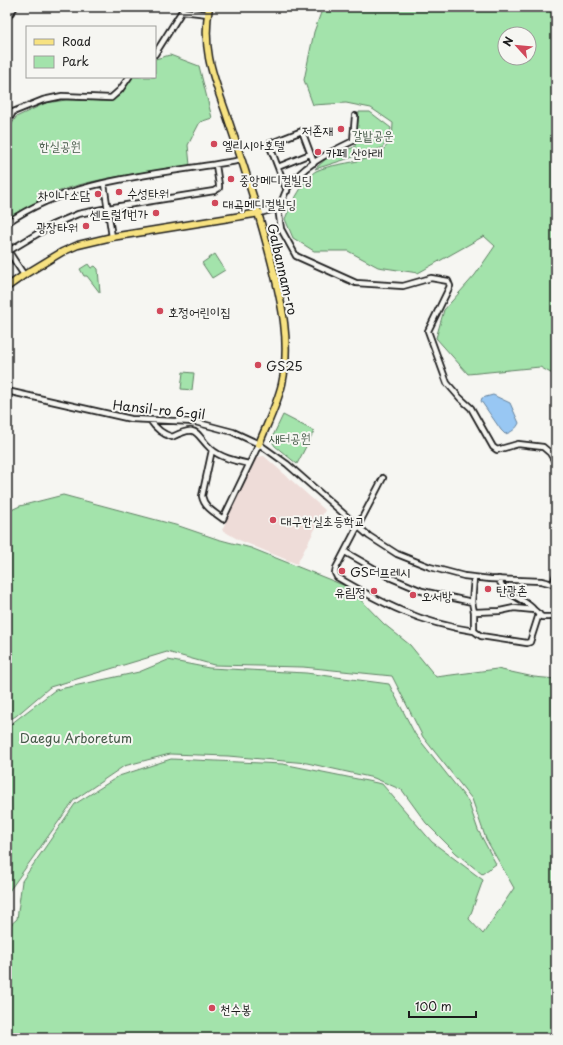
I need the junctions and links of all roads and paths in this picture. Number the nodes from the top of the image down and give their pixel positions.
1 (15, 7) edge
2 (182, 9) edge
3 (208, 10) edge
4 (7, 18) edge
5 (156, 52) edge
6 (128, 78) edge
7 (355, 116) dead end
8 (7, 123) edge
9 (310, 154) junction
10 (242, 160) junction
11 (314, 163) junction
12 (216, 165) junction
13 (278, 167) junction
14 (104, 184) junction
15 (286, 191) junction
16 (108, 208) junction
17 (278, 208) junction
18 (260, 213) junction
19 (7, 223) edge
20 (112, 237) junction
21 (7, 251) edge
22 (24, 275) junction
23 (7, 287) edge
24 (7, 391) edge
25 (150, 420) junction
26 (188, 422) junction
27 (189, 431) junction
28 (259, 444) junction
29 (212, 450) junction
30 (556, 463) edge
31 (249, 464) junction
32 (383, 478) dead end
33 (358, 527) junction
34 (345, 552) junction
35 (556, 575) edge
36 (474, 578) junction
37 (499, 579) junction
38 (554, 585) edge
39 (472, 602) junction
40 (534, 610) junction
41 (474, 612) junction
42 (539, 614) junction
43 (556, 617) edge
44 (474, 631) junction

1 - 4 street
2 - 3 street
2 - 5 street
3 - 10 main road, Galbannam-ro
6 - 8 street
7 - 11 street
9 - 11 street
9 - 13 street
9 - 13 street
10 - 12 street
10 - 18 main road, Galbannam-ro
11 - 15 street
12 - 14 street
12 - 16 street
13 - 15 street
14 - 16 street
14 - 19 street
15 - 17 street
16 - 20 street
16 - 21 street
17 - 18 street
17 - 30 street
18 - 20 main road
18 - 28 main road, Galbannam-ro
20 - 22 main road
21 - 22 street
22 - 23 main road
24 - 25 street, Hansil-ro 6-gil
25 - 26 street, Hansil-ro 6-gil
25 - 27 street
26 - 27 street
26 - 28 street, Hansil-ro 6-gil
27 - 29 street
28 - 31 street
28 - 33 street, Hansil-ro 6-gil
29 - 31 street
29 - 31 street
32 - 33 street
33 - 34 street
33 - 36 street, Hansil-ro 6-gil
34 - 39 street
34 - 44 street
35 - 38 street, Hansil-ro 6-gil
36 - 37 street, Hansil-ro 6-gil
36 - 39 street
37 - 38 street, Hansil-ro 6-gil
37 - 40 street
39 - 41 street
40 - 41 street
40 - 42 street
41 - 44 street
42 - 43 street
42 - 44 street

